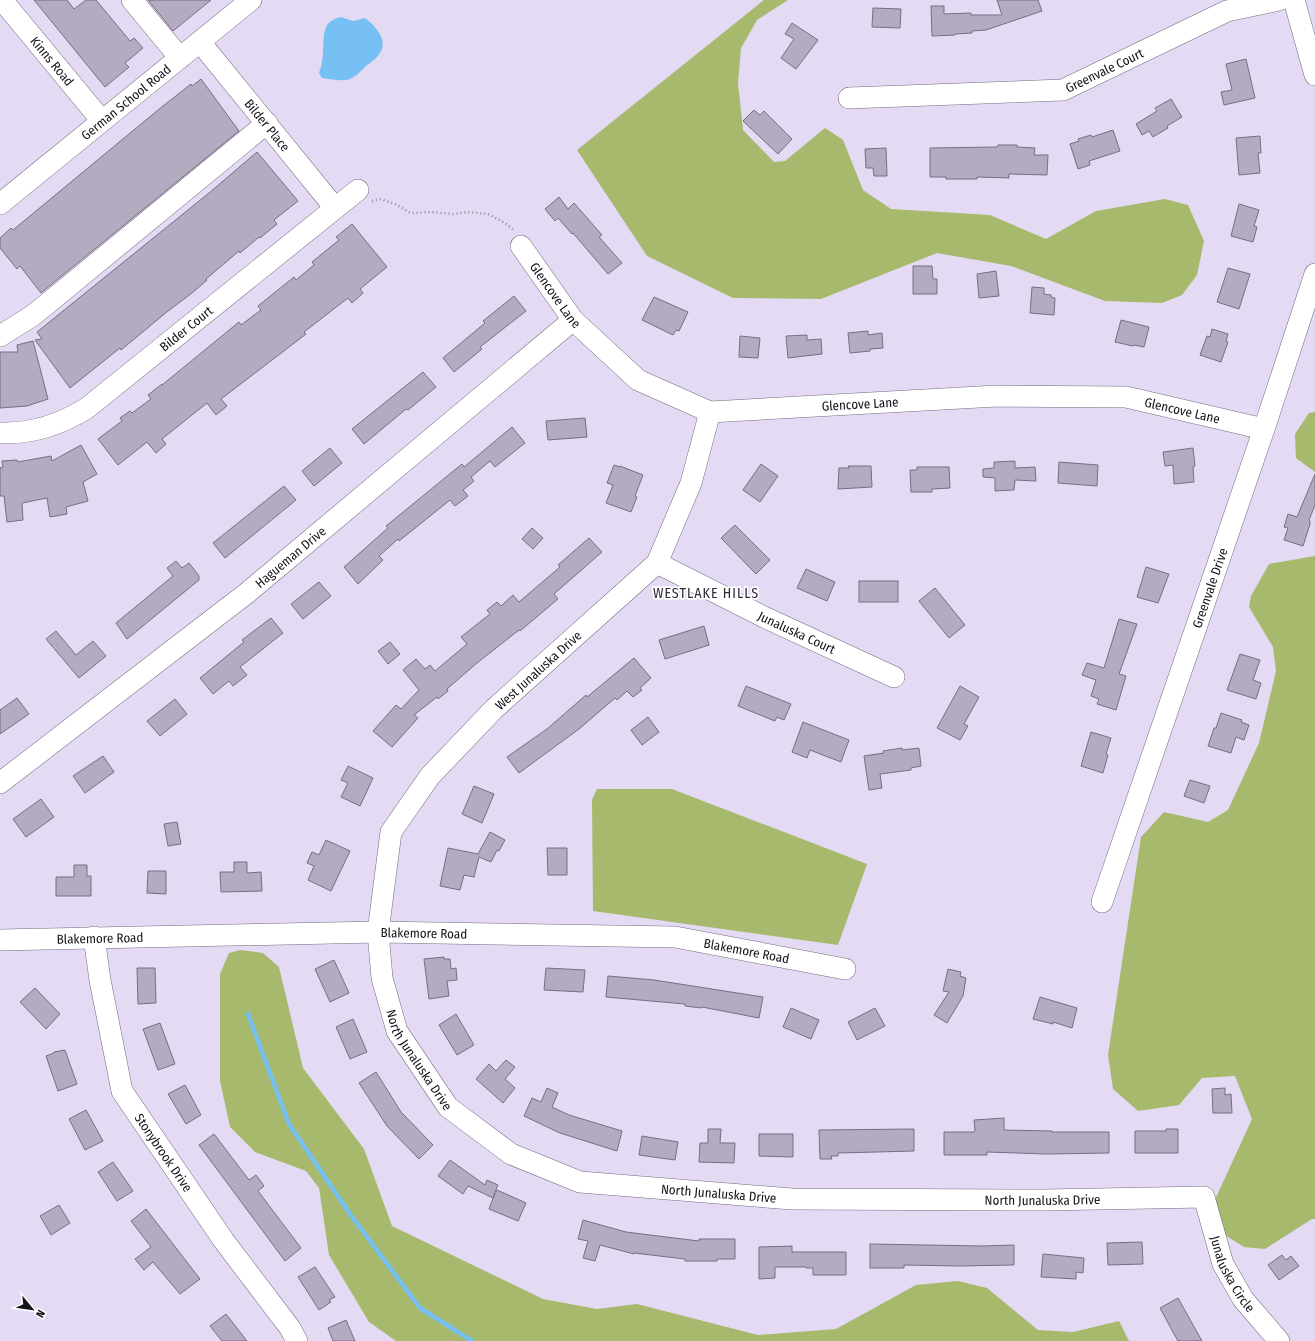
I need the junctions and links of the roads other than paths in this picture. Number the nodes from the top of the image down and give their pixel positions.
1 (2, 0) edge
2 (132, 0) edge
3 (251, 0) edge
4 (1279, 0) edge
5 (1294, 0) edge
6 (200, 42) junction
7 (180, 58) junction
8 (1315, 75) edge
9 (849, 98) dead end
10 (102, 121) junction
11 (267, 123) junction
12 (364, 196) road end
13 (0, 204) edge
14 (335, 208) junction
15 (521, 246) road end
16 (1315, 274) edge
17 (572, 320) junction
18 (0, 336) edge
19 (710, 412) junction
20 (1264, 429) junction
21 (0, 433) edge
22 (657, 563) junction
23 (894, 677) dead end
24 (0, 783) edge
25 (1102, 902) dead end
26 (378, 932) junction
27 (94, 937) junction
28 (0, 940) edge
29 (845, 969) dead end
30 (1204, 1197) joint
31 (297, 1341) edge
32 (1279, 1341) edge

1 - 10 street, Kinns Road
2 - 7 street
3 - 6 street, German School Road
4 - 9 street, Greenvale Court
5 - 8 street
6 - 7 street, German School Road
6 - 11 street, Bilder Place
7 - 10 street, German School Road
10 - 13 street, German School Road
11 - 14 street, Bilder Place
11 - 18 street
12 - 14 street, Bilder Court
14 - 21 street, Bilder Court
15 - 17 street, Glencove Lane
16 - 20 street, Greenvale Drive
17 - 19 street, Glencove Lane
17 - 24 street, Hagueman Drive
19 - 20 street, Glencove Lane
19 - 22 street, West Junaluska Drive
20 - 25 street, Greenvale Drive
22 - 23 street, Junaluska Court
22 - 26 street, West Junaluska Drive
26 - 27 street, Blakemore Road
26 - 29 street, Blakemore Road
26 - 30 street, North Junaluska Drive
27 - 28 street, Blakemore Road
27 - 31 street, Stonybrook Drive
30 - 32 street, Junaluska Circle

